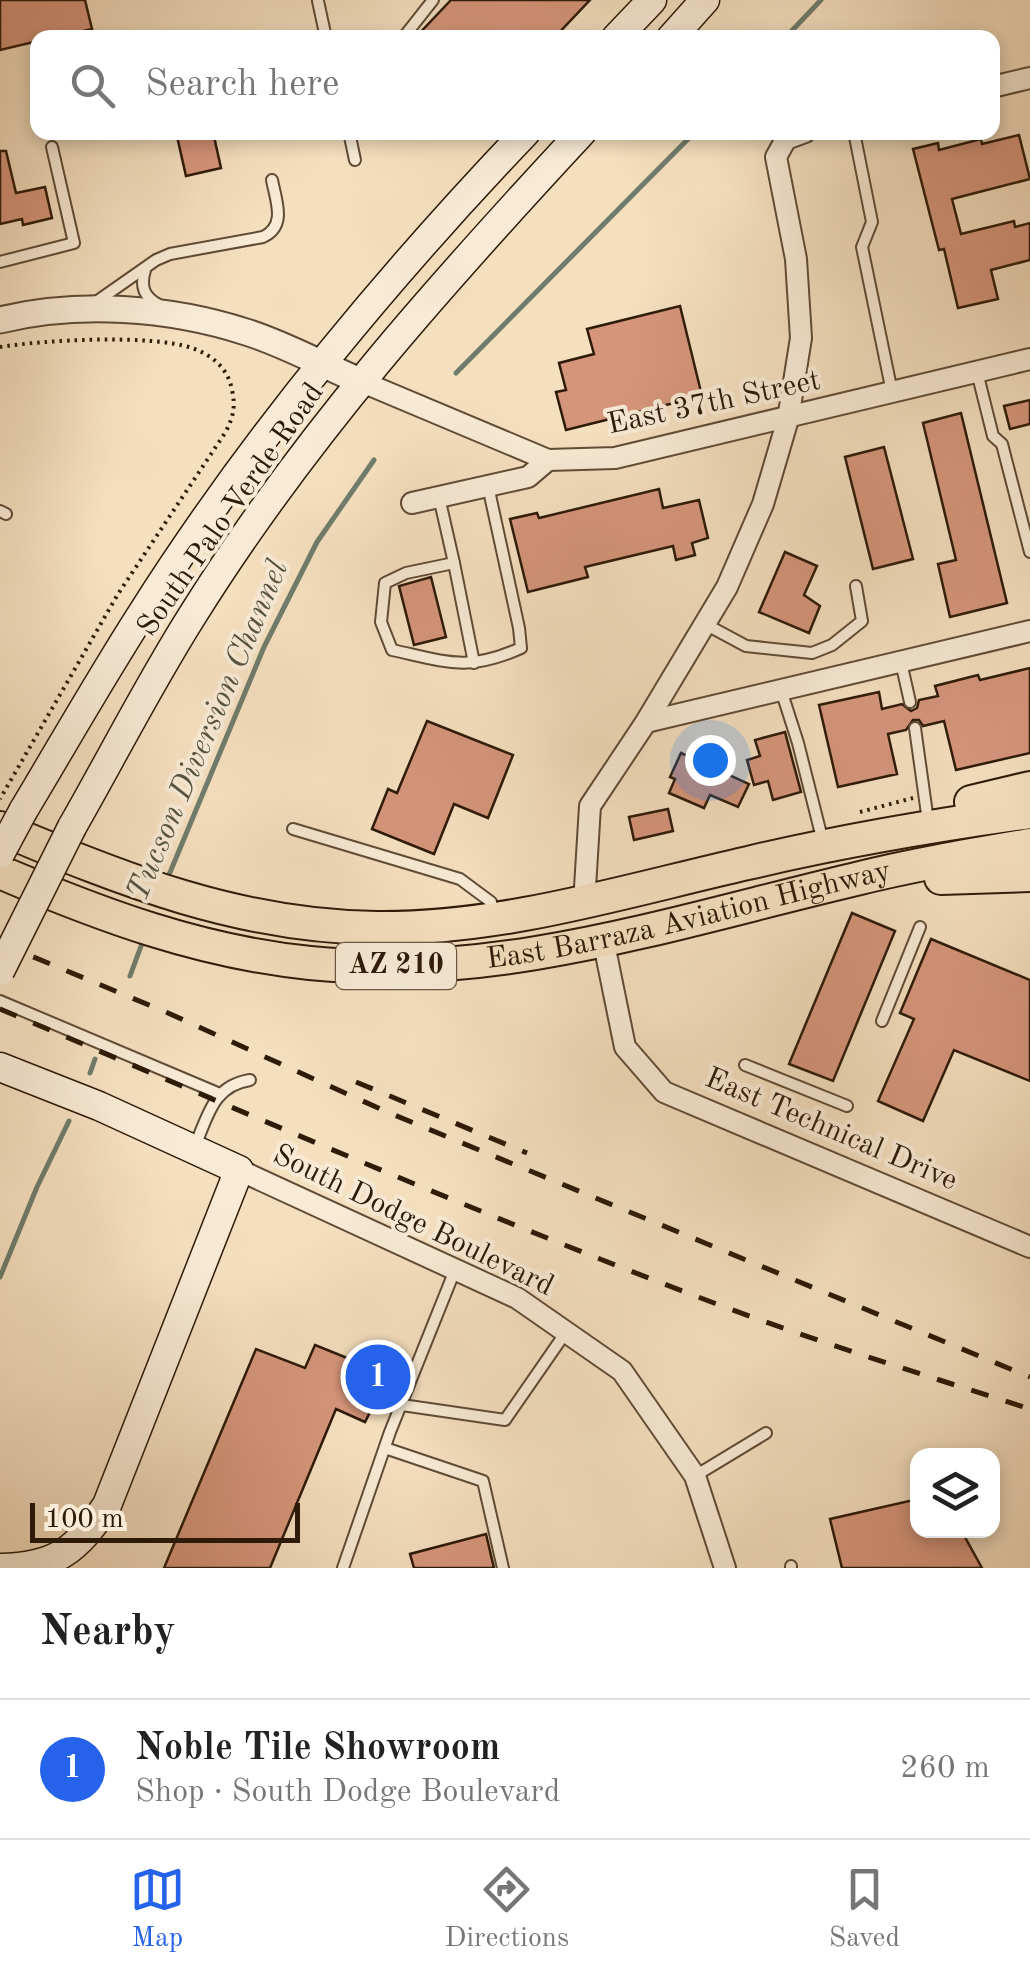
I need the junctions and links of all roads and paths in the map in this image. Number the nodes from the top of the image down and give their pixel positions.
1 (433, 0) edge
2 (652, 0) edge
3 (706, 0) edge
4 (318, 1) edge
5 (324, 30) edge
6 (409, 30) edge
7 (624, 30) edge
8 (678, 30) edge
9 (1030, 78) edge
10 (1000, 85) edge
11 (351, 140) edge
12 (519, 140) edge
13 (575, 140) edge
14 (785, 140) edge
15 (856, 140) edge
16 (52, 147) dead end
17 (355, 160) dead end
18 (272, 180) dead end
19 (0, 262) edge
20 (145, 270) junction
21 (78, 311) junction
22 (1, 313) edge
23 (173, 314) junction
24 (0, 347) edge
25 (1030, 359) edge
26 (320, 364) junction
27 (978, 372) junction
28 (360, 381) junction
29 (892, 393) junction
30 (788, 419) junction
31 (548, 460) junction
32 (488, 486) junction
33 (440, 497) junction
34 (412, 503) dead end
35 (1030, 552) edge
36 (454, 563) junction
37 (856, 586) dead end
38 (705, 624) junction
39 (1030, 631) edge
40 (901, 662) junction
41 (474, 663) junction
42 (781, 690) junction
43 (910, 702) dead end
44 (646, 722) junction
45 (915, 728) dead end
46 (1030, 788) edge
47 (1030, 812) edge
48 (8, 813) edge
49 (927, 814) junction
50 (293, 829) dead end
51 (823, 842) junction
52 (1030, 845) edge
53 (0, 854) edge
54 (747, 863) junction
55 (0, 872) edge
56 (1030, 875) edge
57 (584, 904) junction
58 (753, 905) junction
59 (492, 921) junction
60 (920, 927) dead end
61 (604, 939) junction
62 (228, 950) junction
63 (0, 970) edge
64 (0, 1001) edge
65 (882, 1020) dead end
66 (745, 1066) dead end
67 (0, 1067) edge
68 (250, 1080) dead end
69 (220, 1094) junction
70 (848, 1106) dead end
71 (194, 1149) junction
72 (239, 1170) junction
73 (1030, 1247) edge
74 (455, 1270) junction
75 (566, 1332) junction
76 (402, 1406) junction
77 (766, 1433) dead end
78 (385, 1448) junction
79 (695, 1476) junction
80 (0, 1568) edge
81 (343, 1568) edge
82 (503, 1568) edge
83 (725, 1568) edge

1 - 6 lane
2 - 7 main road
3 - 8 main road
4 - 5 lane
9 - 10 street
11 - 17 lane
12 - 26 main road, South Palo Verde Road
13 - 28 main road, South Palo Verde Road
14 - 30 street
15 - 29 lane
16 - 19 lane
18 - 20 lane
20 - 21 lane
20 - 23 lane
21 - 22 street
21 - 23 street
23 - 26 street
24 - 48 path
25 - 27 street, East 37th Street
26 - 28 street
26 - 48 main road, South Palo Verde Road
27 - 29 street, East 37th Street
27 - 35 lane
28 - 31 street, East 37th Street
28 - 63 main road, South Palo Verde Road, bridge
29 - 30 street, East 37th Street
30 - 31 street, East 37th Street
30 - 38 street
31 - 32 street
32 - 33 street
32 - 41 lane
33 - 34 street
33 - 36 lane
36 - 41 lane
36 - 41 lane
37 - 38 lane
38 - 44 street
39 - 40 street
40 - 42 street
40 - 43 lane
42 - 44 street
42 - 51 lane
44 - 57 street
45 - 49 lane
46 - 49 main road
47 - 54 main road, East Barraza Aviation Highway / AZ 210
48 - 53 main road, South Palo Verde Road, bridge
48 - 59 main road, East Barraza Aviation Highway / AZ 210
49 - 51 main road
50 - 59 lane
51 - 54 main road
52 - 58 main road, East Barraza Aviation Highway / AZ 210
54 - 57 main road, East Barraza Aviation Highway / AZ 210
55 - 62 main road, East Barraza Aviation Highway / AZ 210
56 - 58 main road
57 - 59 main road, East Barraza Aviation Highway / AZ 210
57 - 62 main road
58 - 61 main road, East Barraza Aviation Highway / AZ 210
60 - 65 lane
61 - 62 main road, East Barraza Aviation Highway / AZ 210
61 - 73 street, East Technical Drive
64 - 69 lane
66 - 70 lane
67 - 71 main road
68 - 69 lane
69 - 71 lane
71 - 72 main road
72 - 74 street, South Dodge Boulevard
72 - 80 main road
74 - 75 street, South Dodge Boulevard
74 - 76 lane
75 - 76 lane
75 - 79 street, South Dodge Boulevard
76 - 78 lane
77 - 79 lane
78 - 81 lane
78 - 82 lane
79 - 83 street, South Dodge Boulevard

